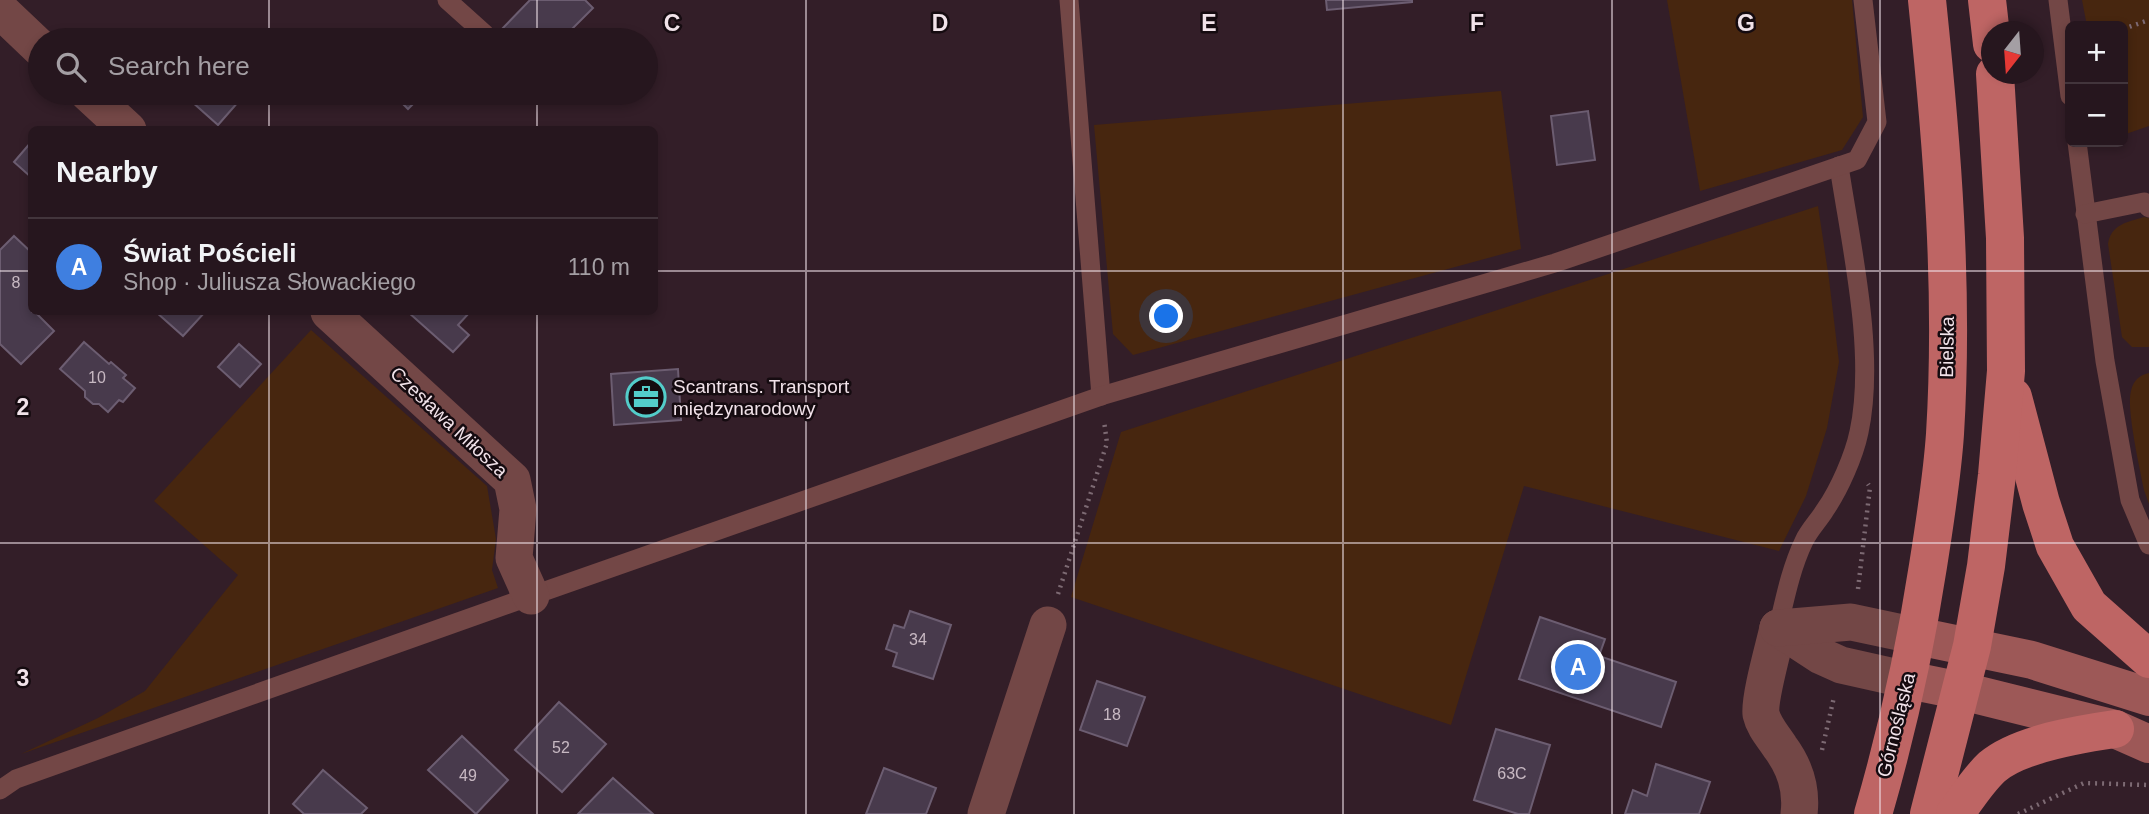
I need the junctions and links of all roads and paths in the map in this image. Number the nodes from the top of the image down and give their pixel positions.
1 (447, 0) edge
2 (1069, 0) edge
3 (1863, 0) edge
4 (1927, 0) edge
5 (1987, 0) edge
6 (2057, 0) edge
7 (0, 10) edge
8 (2149, 20) edge
9 (1989, 21) edge
10 (2128, 27) edge
11 (478, 28) edge
12 (28, 37) edge
13 (1996, 84) edge
14 (2068, 84) edge
15 (101, 105) edge
16 (124, 126) edge
17 (2078, 147) edge
18 (1839, 166) junction
19 (2149, 208) edge
20 (2085, 214) junction
21 (331, 315) edge
22 (2006, 371) junction
23 (1101, 396) junction
24 (2149, 545) edge
25 (531, 596) junction
26 (1048, 625) joint
27 (1778, 628) junction
28 (1917, 636) junction
29 (1972, 646) junction
30 (2149, 659) edge
31 (1908, 680) junction
32 (1962, 691) junction
33 (2149, 696) edge
34 (2132, 736) edge
35 (2149, 785) edge
36 (0, 790) edge
37 (986, 814) edge
38 (1799, 814) edge
39 (1872, 814) edge
40 (1929, 814) edge
41 (1955, 814) edge
42 (2018, 814) edge

1 - 11 lane
2 - 23 lane
3 - 18 lane
4 - 28 main road, Bielska
5 - 9 main road
6 - 14 lane
7 - 12 street
8 - 10 path
13 - 22 main road
15 - 16 street
17 - 20 lane
18 - 23 lane
18 - 27 lane
19 - 20 lane
20 - 24 lane
21 - 25 street, Czesława Miłosza
22 - 29 main road
22 - 30 main road
23 - 25 lane
23 - 26 path
25 - 36 lane
26 - 37 street
27 - 28 street
27 - 31 street
27 - 38 street
28 - 29 main road
28 - 31 main road, Górnośląska
29 - 32 main road
29 - 33 main road
31 - 32 main road
31 - 39 main road, Górnośląska
32 - 34 main road
32 - 40 main road
34 - 41 main road
35 - 42 path

